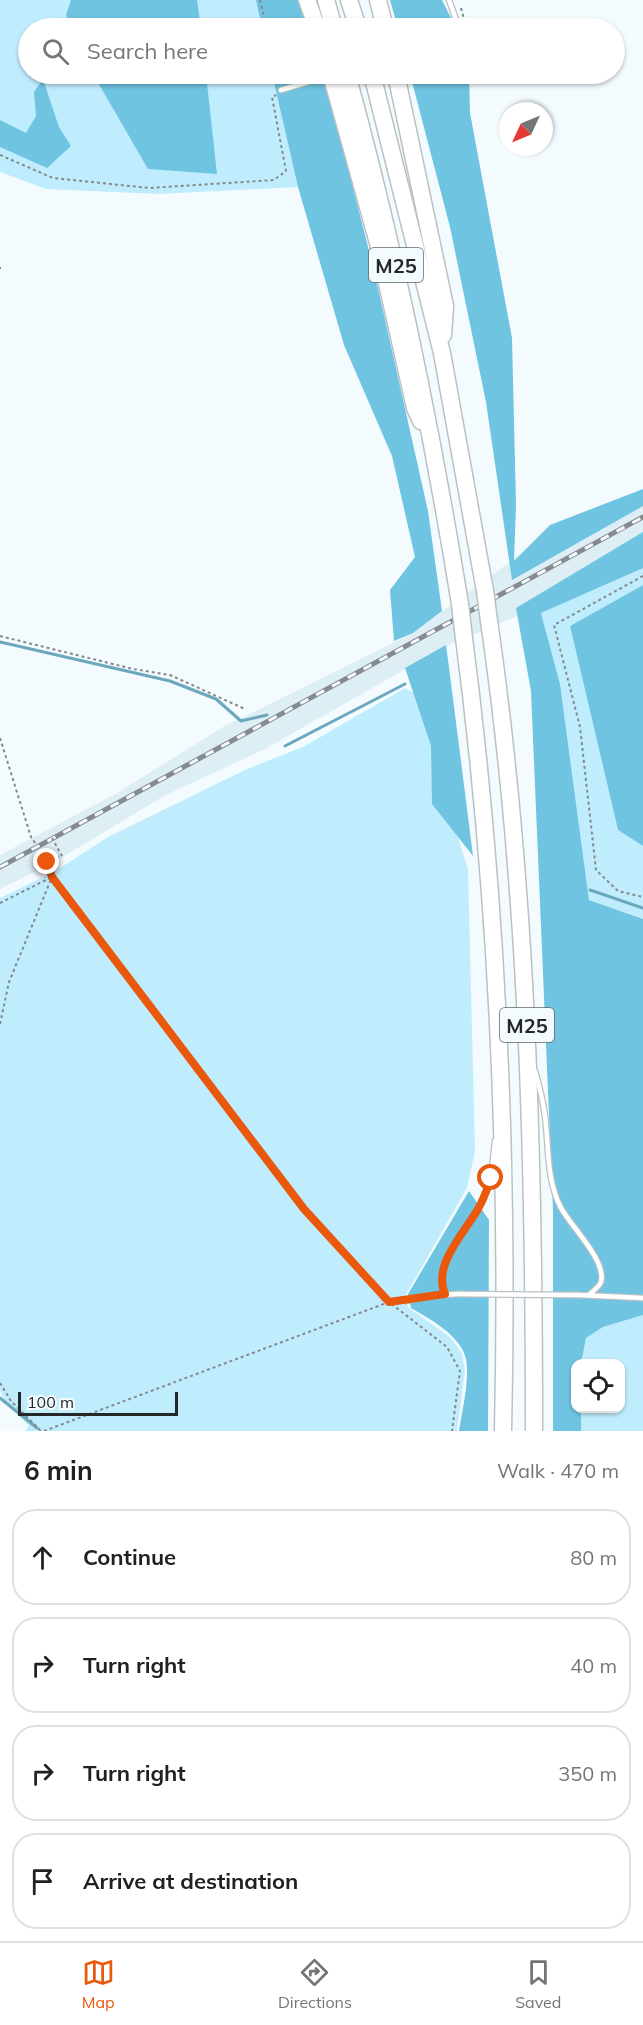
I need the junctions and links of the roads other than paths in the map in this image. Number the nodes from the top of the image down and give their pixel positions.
1 (308, 0) edge
2 (326, 0) edge
3 (350, 0) edge
4 (378, 0) edge
5 (449, 0) edge
6 (314, 18) edge
7 (331, 18) edge
8 (355, 18) edge
9 (382, 18) edge
10 (455, 18) edge
11 (301, 84) edge
12 (334, 84) edge
13 (350, 84) edge
14 (374, 84) edge
15 (398, 84) edge
16 (281, 90) road end
17 (442, 354) junction
18 (437, 458) junction
19 (527, 1036) junction
20 (502, 1064) junction
21 (495, 1115) dead end
22 (495, 1137) dead end
23 (445, 1294) junction
24 (589, 1295) junction
25 (643, 1298) edge
26 (406, 1301) road end
27 (503, 1431) edge
28 (534, 1431) edge

1 - 6 highway
2 - 7 highway
3 - 8 highway
4 - 9 highway
5 - 10 lane
11 - 16 lane
12 - 18 highway
13 - 18 highway, M25
14 - 17 highway, M25
15 - 17 highway
17 - 19 highway, M25, bridge
18 - 20 highway, M25, bridge
19 - 24 lane
19 - 28 highway, M25
20 - 21 lane
20 - 27 highway, M25
22 - 23 lane
23 - 24 lane, bridge
23 - 26 lane
24 - 25 lane

